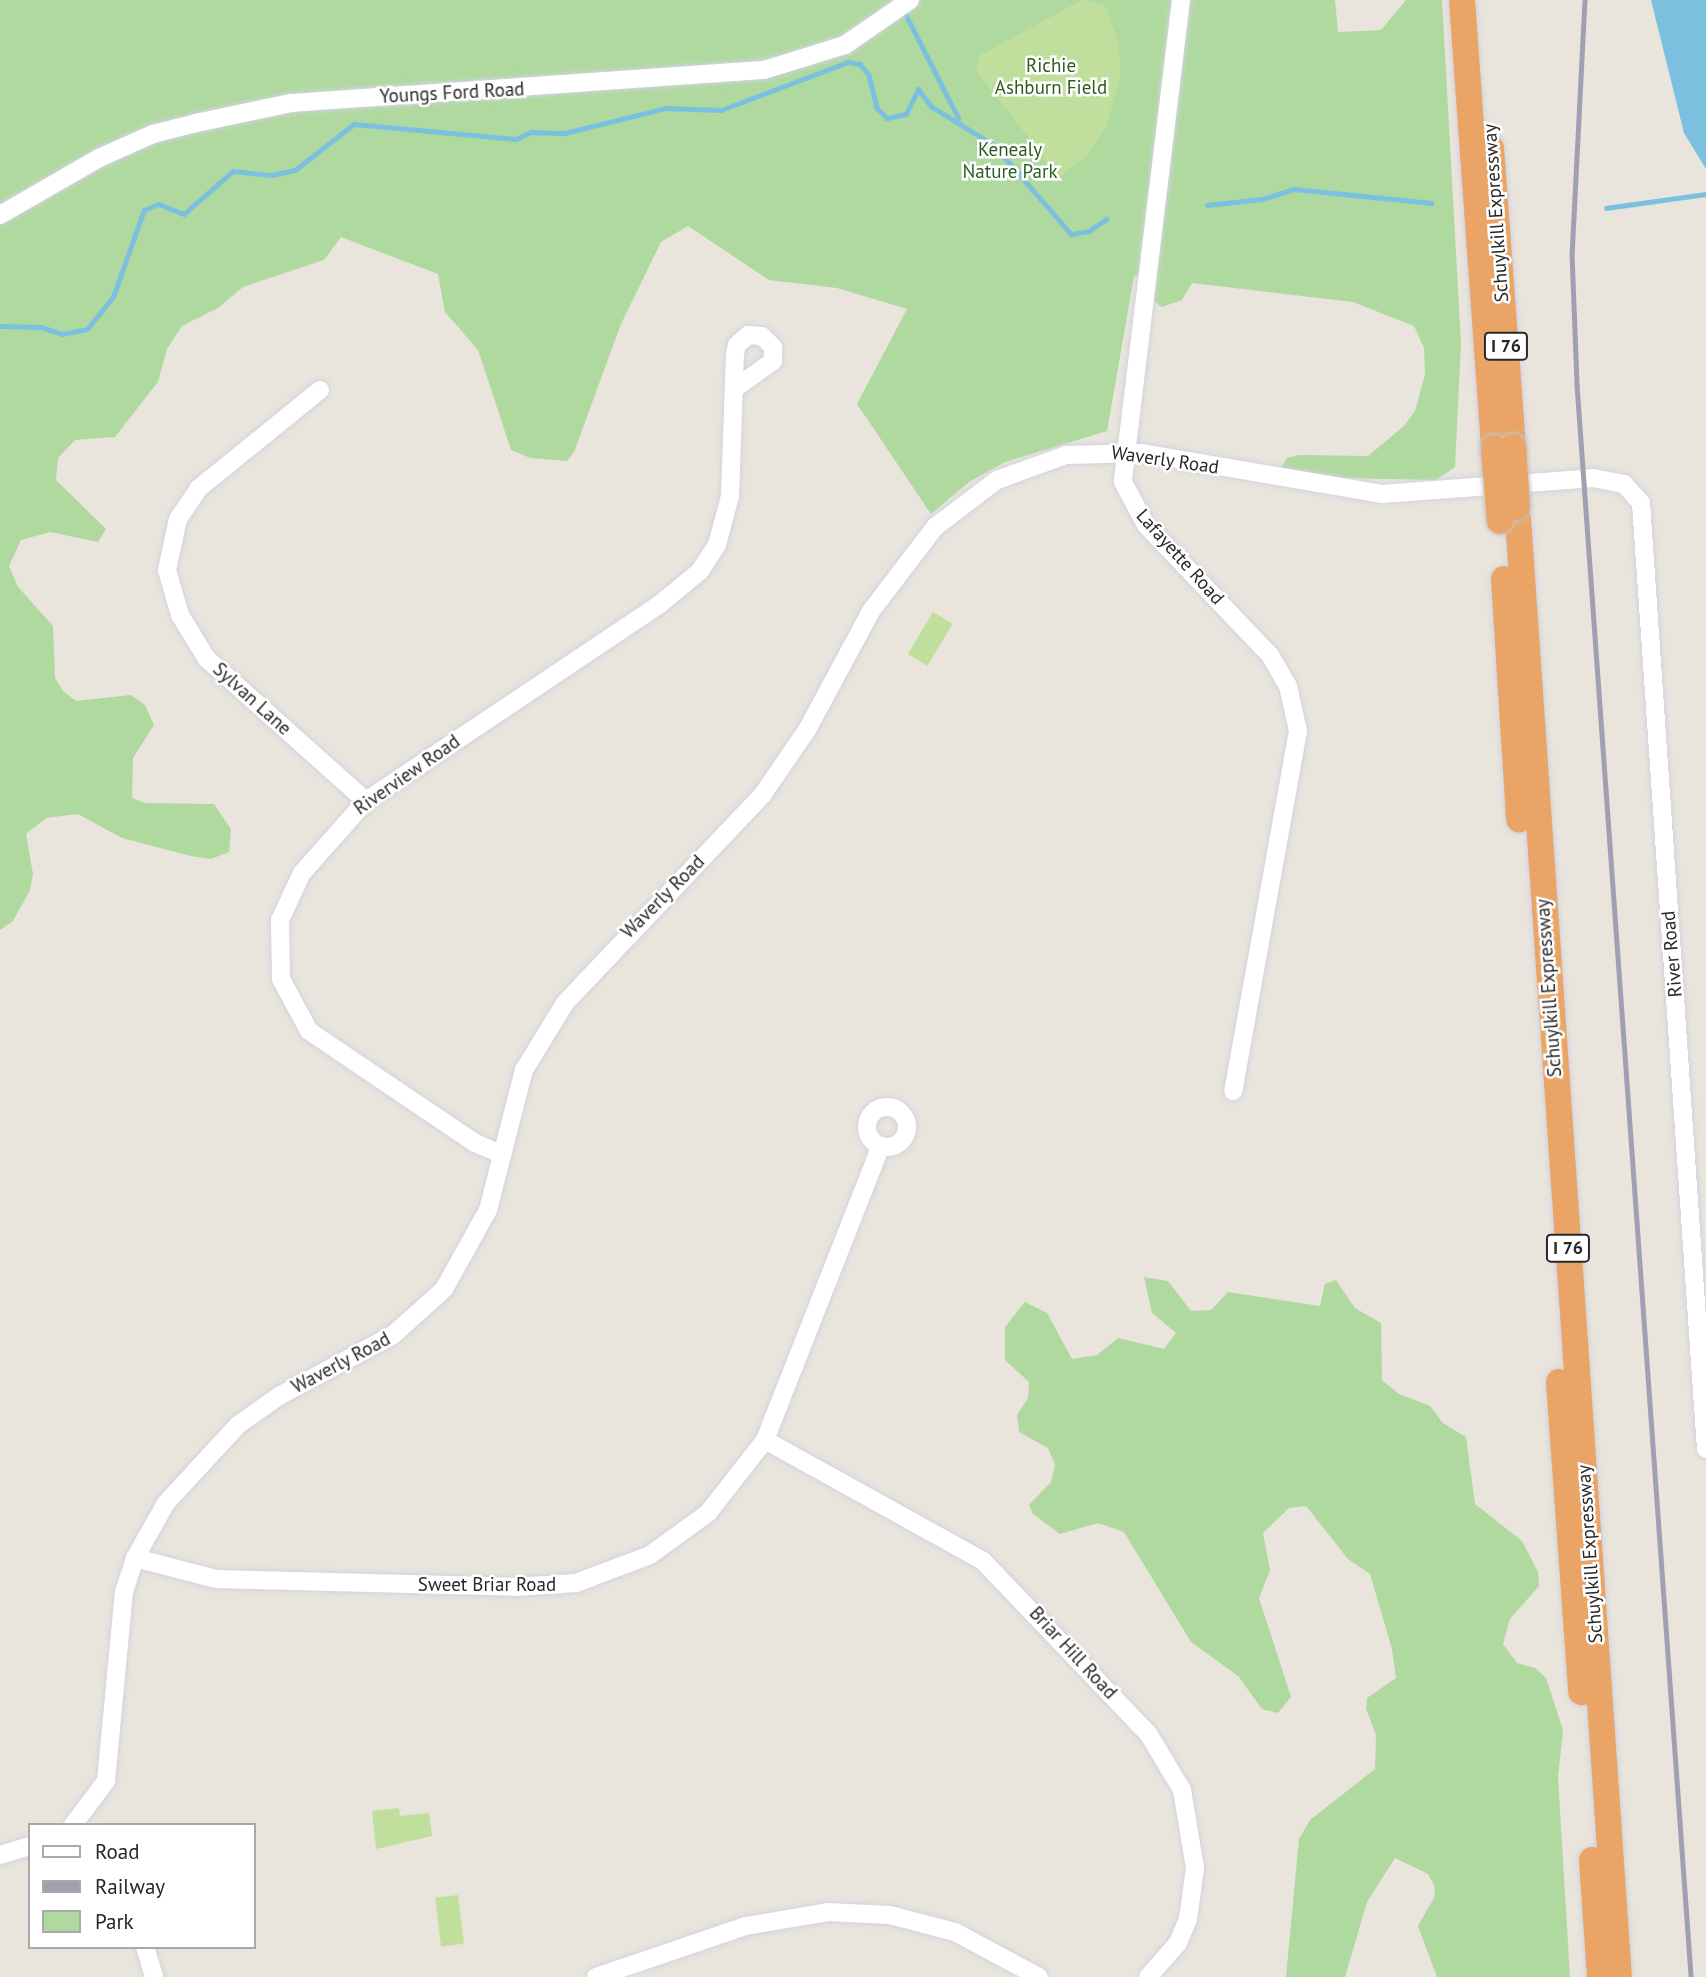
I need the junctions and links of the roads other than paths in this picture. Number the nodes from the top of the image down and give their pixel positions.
1 (1181, 0) edge
2 (1462, 0) edge
3 (1480, 0) edge
4 (904, 4) edge
5 (1480, 124) junction
6 (0, 215) edge
7 (734, 389) dead end
8 (320, 390) dead end
9 (1124, 451) junction
10 (1607, 479) joint
11 (1509, 520) junction
12 (366, 801) junction
13 (1233, 1091) dead end
14 (881, 1146) dead end
15 (501, 1154) junction
16 (765, 1440) junction
17 (1706, 1449) edge
18 (135, 1558) junction
19 (85, 1821) edge
20 (28, 1847) edge
21 (0, 1855) edge
22 (146, 1949) edge
23 (154, 1977) edge
24 (596, 1977) edge
25 (1040, 1977) edge
26 (1148, 1977) edge
27 (1600, 1977) edge
28 (1619, 1977) edge

1 - 9 street, Lafayette Road
2 - 5 highway, Schuylkill Expressway / I 76
3 - 5 highway, Schuylkill Expressway / I 76
4 - 6 street, Youngs Ford Road
5 - 11 highway, Schuylkill Expressway / I 76, bridge
7 - 12 street, Riverview Road
8 - 12 street, Sylvan Lane
9 - 10 street, Waverly Road
9 - 13 street, Lafayette Road
9 - 15 street, Waverly Road
10 - 17 street, River Road
11 - 27 highway, Schuylkill Expressway / I 76
11 - 28 highway, Schuylkill Expressway / I 76
12 - 15 street, Riverview Road
14 - 16 street, Sweet Briar Road
15 - 18 street, Waverly Road
16 - 18 street, Sweet Briar Road
16 - 26 street, Briar Hill Road
18 - 19 street, Waverly Road
20 - 21 street
22 - 23 street
24 - 25 street

